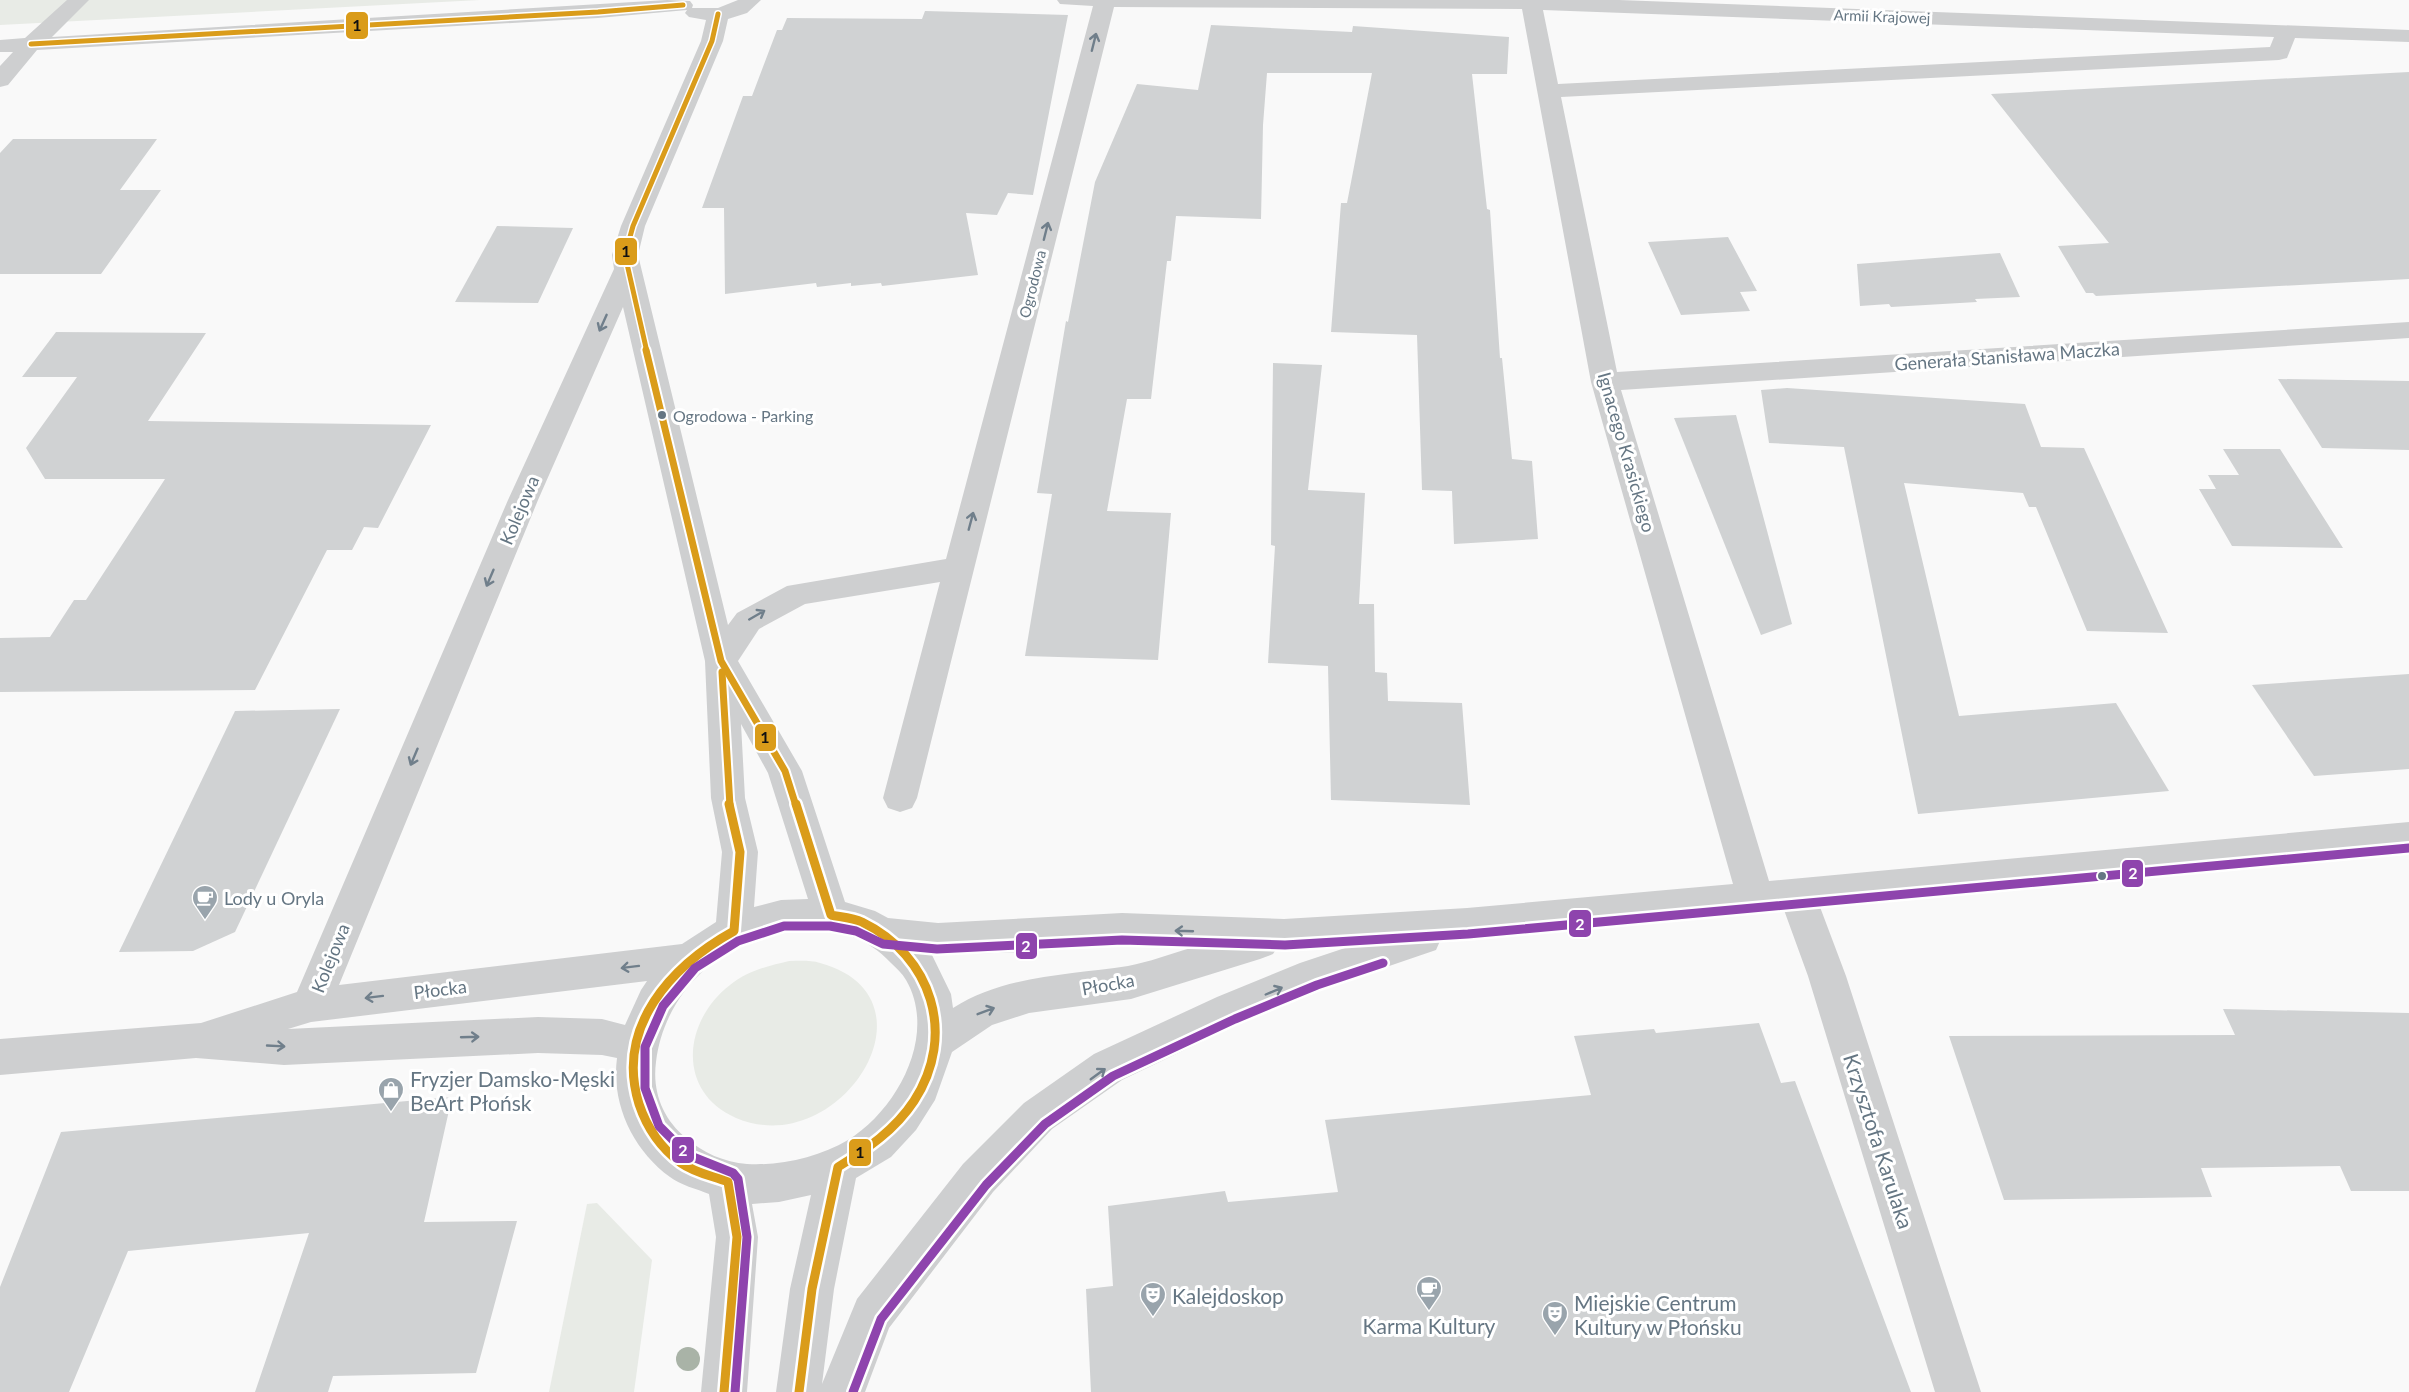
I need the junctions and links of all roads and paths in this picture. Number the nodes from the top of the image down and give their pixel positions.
1 (79, 0) edge
2 (751, 0) edge
3 (1067, 0) edge
4 (1105, 0) edge
5 (1531, 2) edge
6 (682, 3) edge
7 (718, 14) junction
8 (2287, 32) junction
9 (2409, 36) edge
10 (31, 44) junction
11 (0, 45) edge
12 (0, 80) edge
13 (1548, 91) junction
14 (627, 269) junction
15 (2409, 330) edge
16 (1605, 382) junction
17 (959, 568) junction
18 (721, 660) junction
19 (900, 798) dead end
20 (2409, 837) edge
21 (1796, 892) junction
22 (1755, 896) junction
23 (831, 915) junction
24 (1467, 924) junction
25 (734, 931) junction
26 (885, 934) junction
27 (1284, 935) junction
28 (688, 960) junction
29 (311, 1005) junction
30 (196, 1040) junction
31 (936, 1041) junction
32 (636, 1045) junction
33 (0, 1057) edge
34 (838, 1167) junction
35 (728, 1182) junction
36 (724, 1392) edge
37 (799, 1392) edge
38 (842, 1392) edge
39 (1958, 1392) edge

1 - 10 street
2 - 7 street
3 - 4 street, Armii Krajowej
4 - 5 street, Armii Krajowej
17 -> 4 street, Ogrodowa
5 - 8 street, Armii Krajowej
5 - 13 street, Ignacego Krasickiego
6 - 7 street
6 - 10 street
7 - 14 street, Kolejowa
8 - 9 street, Armii Krajowej
8 - 13 street
10 - 11 street
10 - 12 street
13 - 16 street, Ignacego Krasickiego
14 - 18 street
14 -> 29 street, Kolejowa
15 - 16 street, Generała Stanisława Maczka
16 - 22 street, Ignacego Krasickiego
18 -> 17 street
17 - 19 street, Ogrodowa
18 - 23 street
18 - 25 street
20 - 21 street, Płocka
21 - 22 street, Płocka
21 - 39 street, Krzysztofa Karulaka
22 - 24 street, Płocka
23 - 25 street
23 - 26 street
24 - 27 street, Płocka
38 -> 24 street
25 - 28 street
27 -> 26 street, Płocka
26 - 31 street
31 -> 27 street, Płocka
28 -> 29 street, Płocka
28 - 32 street
29 - 30 street, Płocka
30 -> 32 street, Płocka
30 - 33 street, Płocka
31 - 34 street
32 - 35 street
34 - 35 street
34 - 37 street
35 - 36 street

